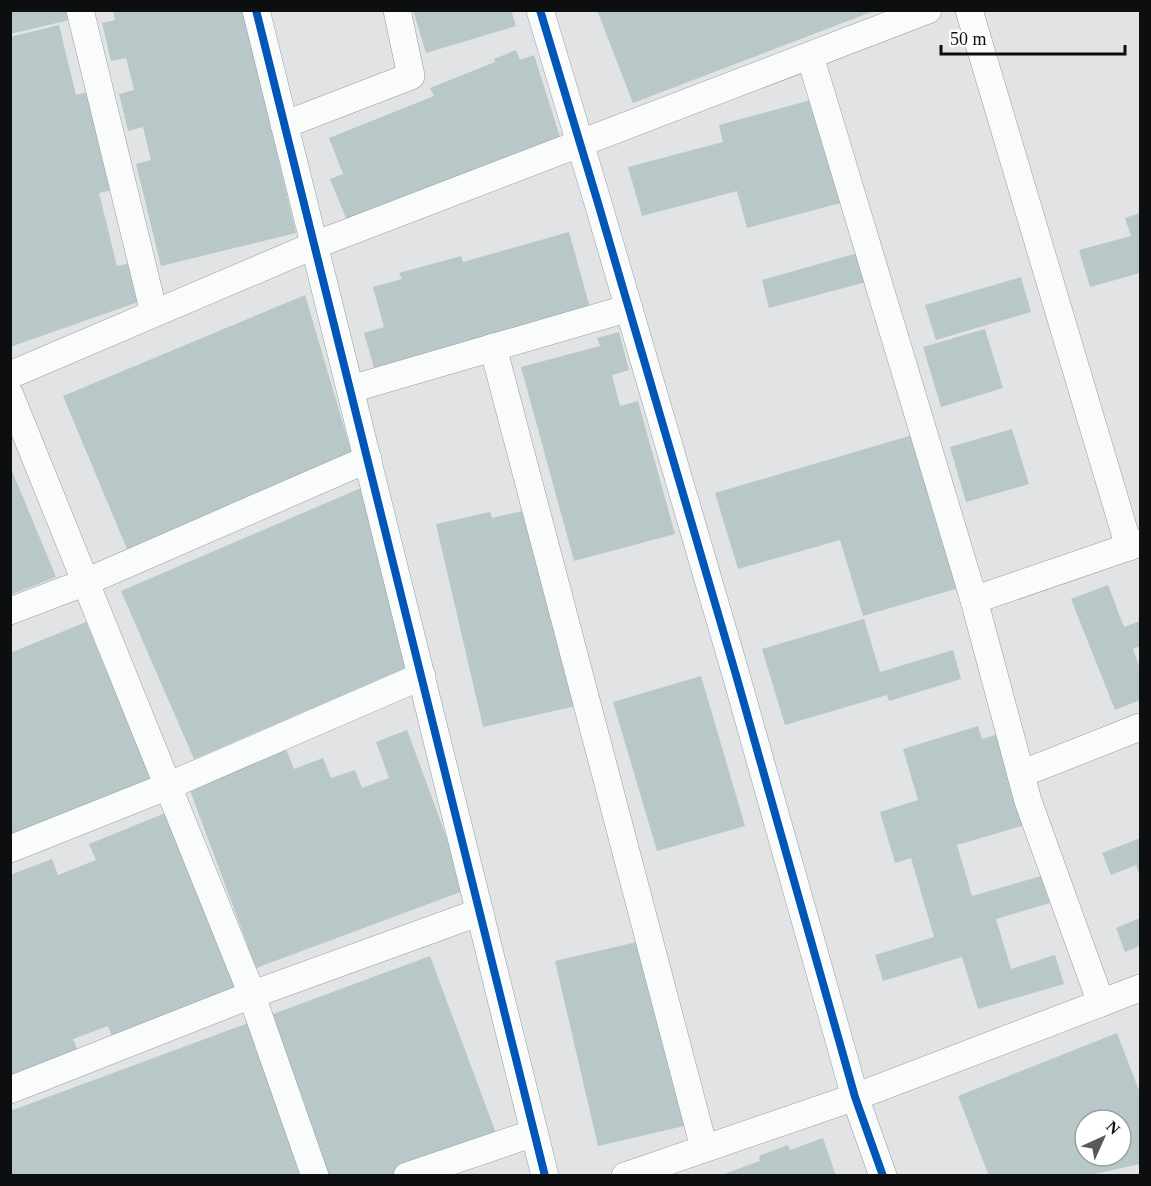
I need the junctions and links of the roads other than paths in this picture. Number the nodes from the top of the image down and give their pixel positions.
1 (80, 10) edge
2 (256, 10) edge
3 (397, 10) edge
4 (540, 10) edge
5 (928, 10) edge
6 (969, 10) edge
7 (810, 56) junction
8 (284, 125) junction
9 (580, 144) junction
10 (315, 245) junction
11 (629, 308) junction
12 (154, 314) junction
13 (493, 347) junction
14 (10, 375) edge
15 (351, 389) junction
16 (10, 395) edge
17 (368, 459) junction
18 (1135, 545) edge
19 (86, 582) junction
20 (974, 600) junction
21 (10, 611) edge
22 (422, 676) junction
23 (1140, 727) edge
24 (1021, 774) junction
25 (168, 786) junction
26 (10, 849) edge
27 (480, 912) junction
28 (1140, 988) edge
29 (251, 995) junction
30 (1101, 1003) junction
31 (10, 1090) edge
32 (855, 1097) junction
33 (534, 1133) junction
34 (704, 1148) junction
35 (315, 1176) edge
36 (407, 1176) edge
37 (545, 1176) edge
38 (625, 1176) edge
39 (883, 1176) edge

1 - 12 street
2 - 8 street
3 - 8 street
4 - 9 street
5 - 7 street
6 - 18 street
7 - 9 street
7 - 20 street
8 - 10 street
9 - 10 street
9 - 11 street
10 - 12 street
10 - 15 street
11 - 13 street
11 - 32 street
12 - 14 street
13 - 15 street
13 - 34 street
15 - 17 street
16 - 19 street
17 - 19 street
17 - 22 street
18 - 20 street
19 - 21 street
19 - 25 street
20 - 24 street
22 - 25 street
22 - 27 street
23 - 24 street
24 - 30 street
25 - 26 street
25 - 29 street
27 - 29 street
27 - 33 street
28 - 30 street
29 - 31 street
29 - 35 street
30 - 32 street
32 - 34 street
32 - 39 street
33 - 36 street
33 - 37 street
34 - 38 street

